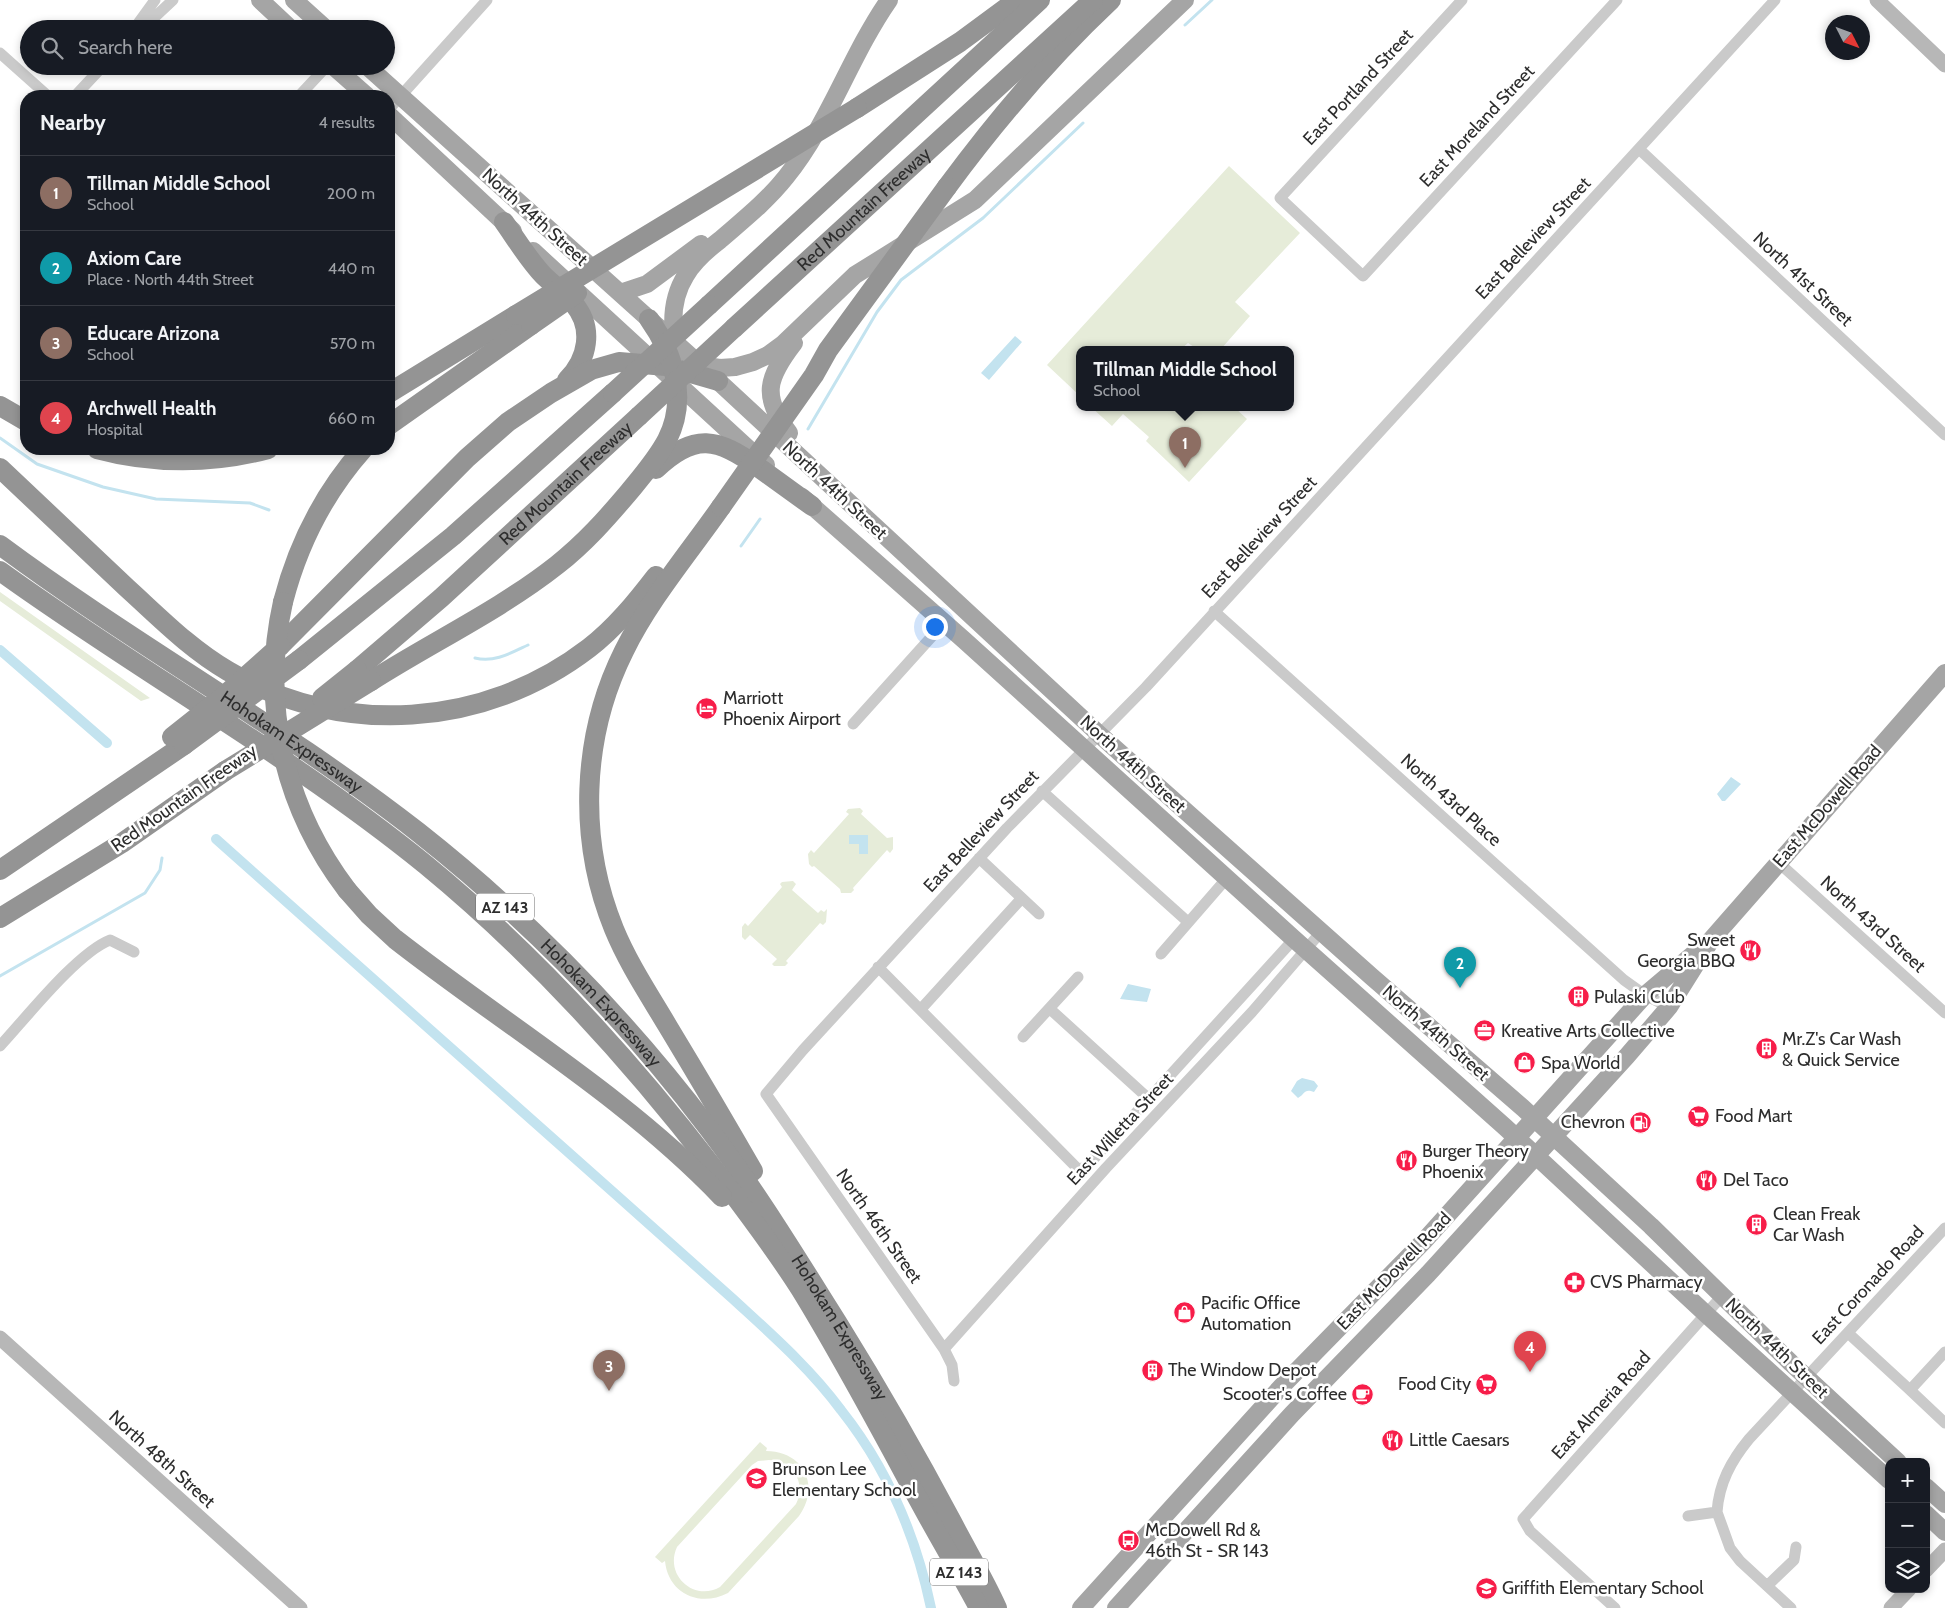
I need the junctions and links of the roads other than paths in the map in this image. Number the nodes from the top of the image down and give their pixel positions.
1 (155, 0) edge
2 (173, 0) edge
3 (260, 0) edge
4 (294, 0) edge
5 (487, 0) edge
6 (889, 0) edge
7 (1017, 0) edge
8 (1040, 0) edge
9 (1093, 0) edge
10 (1112, 0) edge
11 (1185, 0) edge
12 (1462, 0) edge
13 (1617, 0) edge
14 (1775, 0) edge
15 (1877, 0) edge
16 (141, 20) edge
17 (152, 20) edge
18 (282, 20) edge
19 (316, 20) edge
20 (0, 53) edge
21 (1945, 65) edge
22 (20, 71) edge
23 (25, 75) edge
24 (95, 75) edge
25 (319, 75) edge
26 (343, 75) edge
27 (374, 75) edge
28 (41, 90) edge
29 (81, 90) edge
30 (305, 90) edge
31 (360, 90) edge
32 (385, 90) edge
33 (395, 102) edge
34 (395, 104) edge
35 (395, 121) edge
36 (1639, 149) junction
37 (765, 200) junction
38 (504, 222) junction
39 (1363, 276) joint
40 (620, 293) junction
41 (830, 298) junction
42 (649, 319) joint
43 (524, 320) junction
44 (677, 364) junction
45 (718, 381) joint
46 (395, 390) edge
47 (551, 393) junction
48 (0, 406) edge
49 (20, 418) edge
50 (395, 420) edge
51 (1945, 435) edge
52 (126, 455) edge
53 (236, 455) edge
54 (359, 455) edge
55 (0, 468) edge
56 (824, 478) junction
57 (716, 503) junction
58 (617, 506) junction
59 (812, 506) junction
60 (0, 545) edge
61 (0, 571) edge
62 (942, 590) junction
63 (1214, 611) junction
64 (944, 622) junction
65 (1945, 673) edge
66 (364, 675) junction
67 (1036, 675) junction
68 (853, 724) dead end
69 (1100, 735) junction
70 (178, 741) junction
71 (1084, 749) junction
72 (1042, 791) junction
73 (979, 858) junction
74 (1778, 862) junction
75 (0, 870) edge
76 (1226, 878) junction
77 (1022, 898) junction
78 (1039, 914) dead end
79 (0, 918) edge
80 (1188, 922) junction
81 (1321, 932) junction
82 (1711, 940) junction
83 (1300, 945) junction
84 (134, 952) dead end
85 (1161, 954) dead end
86 (878, 967) junction
87 (1078, 977) dead end
88 (1645, 995) junction
89 (1669, 1007) junction
90 (1050, 1008) junction
91 (921, 1009) junction
92 (1945, 1013) edge
93 (1023, 1037) dead end
94 (0, 1046) edge
95 (766, 1094) joint
96 (1148, 1099) junction
97 (1535, 1119) junction
98 (1554, 1136) junction
99 (1517, 1138) junction
100 (1536, 1156) junction
101 (1945, 1228) edge
102 (1722, 1296) junction
103 (1706, 1314) junction
104 (1334, 1334) junction
105 (1848, 1334) junction
106 (0, 1338) edge
107 (944, 1349) junction
108 (1355, 1349) junction
109 (836, 1351) junction
110 (1945, 1352) edge
111 (1314, 1353) junction
112 (1333, 1371) junction
113 (1806, 1377) junction
114 (954, 1381) dead end
115 (1910, 1390) junction
116 (1792, 1392) junction
117 (884, 1397) junction
118 (1945, 1423) edge
119 (1894, 1458) edge
120 (1885, 1476) edge
121 (1197, 1480) junction
122 (1228, 1485) junction
123 (1930, 1491) edge
124 (1945, 1504) edge
125 (1717, 1512) junction
126 (1688, 1516) dead end
127 (1930, 1518) edge
128 (1945, 1532) edge
129 (939, 1537) junction
130 (1796, 1547) dead end
131 (1945, 1550) edge
132 (1132, 1552) junction
133 (1930, 1566) edge
134 (1119, 1567) junction
135 (1154, 1567) junction
136 (1767, 1586) junction
137 (1904, 1593) edge
138 (292, 1605) edge
139 (993, 1606) edge
140 (967, 1608) edge
141 (1081, 1608) edge
142 (1098, 1608) edge
143 (1116, 1608) edge
144 (1615, 1608) edge
145 (1791, 1608) edge
146 (1891, 1608) edge

1 - 16 street
2 - 17 street
3 - 18 main road
4 - 19 main road
5 - 33 street
6 - 37 main road
7 - 43 highway, bridge
8 - 70 highway, Red Mountain Freeway, bridge
9 - 66 highway, Red Mountain Freeway, bridge
10 - 57 highway, bridge
11 - 41 main road
12 - 39 street, East Portland Street
13 - 39 street, East Moreland Street
14 - 36 street, East Belleview Street
15 - 21 street
20 - 22 street
23 - 28 street
24 - 29 street
25 - 30 street
26 - 31 main road
27 - 32 main road, North 44th Street
34 - 40 main road, North 44th Street
35 - 38 main road, North 44th Street
36 - 51 street, North 41st Street
36 - 63 street, East Belleview Street
37 - 40 main road
37 - 44 main road
38 - 44 main road, North 44th Street
38 - 47 highway
40 - 42 main road, North 44th Street
41 - 44 main road, North 44th Street
41 - 56 main road
42 - 44 highway
43 - 46 highway
43 - 50 highway
44 - 45 highway
44 - 47 highway
44 - 58 highway
44 - 59 main road, North 44th Street
45 - 56 main road, North 44th Street
47 - 70 highway, bridge
48 - 49 highway
52 - 53 highway
54 - 109 highway, bridge
55 - 57 highway
56 - 62 main road, North 44th Street
57 - 117 highway
58 - 59 highway
58 - 66 highway
59 - 64 main road, North 44th Street
60 - 117 highway, Hohokam Expressway / AZ 143
61 - 109 highway, Hohokam Expressway / AZ 143
62 - 64 main road
62 - 67 main road, North 44th Street
63 - 69 street, East Belleview Street
63 - 88 street, North 43rd Place
64 - 67 main road
64 - 68 street
64 - 71 main road, North 44th Street
65 - 74 main road, East McDowell Road
66 - 79 highway, Red Mountain Freeway, bridge
67 - 69 main road, North 44th Street
69 - 71 street, East Belleview Street
69 - 81 main road, North 44th Street
70 - 75 highway
71 - 72 street, East Belleview Street
71 - 76 main road, North 44th Street
72 - 73 street, East Belleview Street
72 - 80 street
73 - 77 street
73 - 86 street, East Belleview Street
74 - 82 main road, East McDowell Road
74 - 92 street, North 43rd Street
76 - 80 street
76 - 83 main road, North 44th Street
77 - 78 street
77 - 91 street
80 - 85 street
81 - 83 street, East Willetta Street
81 - 97 main road, North 44th Street
82 - 88 main road, East McDowell Road
82 - 89 main road, East McDowell Road
83 - 96 street
83 - 99 main road, North 44th Street
83 - 107 street, East Willetta Street
84 - 94 street
86 - 91 street
86 - 95 street, East Belleview Street
87 - 90 street
88 - 89 street, North 43rd Place
88 - 97 main road, East McDowell Road
89 - 98 main road, East McDowell Road
90 - 93 street
90 - 96 street
91 - 96 street
95 - 107 street, North 46th Street
97 - 98 main road, North 44th Street
97 - 99 main road, East McDowell Road
98 - 100 main road, East McDowell Road
98 - 102 main road, North 44th Street
99 - 100 main road, North 44th Street
99 - 104 main road, East McDowell Road
100 - 103 main road, North 44th Street
100 - 108 main road, East McDowell Road
101 - 105 street, East Coronado Road
102 - 103 street, East Almeria Road
102 - 113 main road, North 44th Street
103 - 116 main road, North 44th Street
103 - 144 street, East Almeria Road
104 - 108 main road
104 - 111 main road, East McDowell Road
105 - 113 street, East Coronado Road
105 - 115 street
106 - 138 street, North 48th Street
107 - 114 street, North 46th Street
108 - 112 main road, East McDowell Road
109 - 129 highway, Hohokam Expressway / AZ 143
110 - 115 street
111 - 112 main road
111 - 121 main road, East McDowell Road
112 - 122 main road, East McDowell Road
113 - 116 street, East Coronado Road
113 - 119 main road, North 44th Street
115 - 118 street
116 - 120 main road, North 44th Street
116 - 125 street, East Coronado Road
117 - 139 highway, Hohokam Expressway / AZ 143
121 - 122 main road
121 - 132 main road, East McDowell Road
122 - 135 main road, East McDowell Road
123 - 124 main road
125 - 126 street
125 - 136 street
127 - 128 main road
129 - 139 highway, Hohokam Expressway / AZ 143
129 - 140 highway
130 - 136 street
131 - 133 street
132 - 134 main road, East McDowell Road
132 - 135 main road
134 - 141 main road, East McDowell Road
134 - 142 main road
135 - 143 main road, East McDowell Road
136 - 145 street
137 - 146 street

